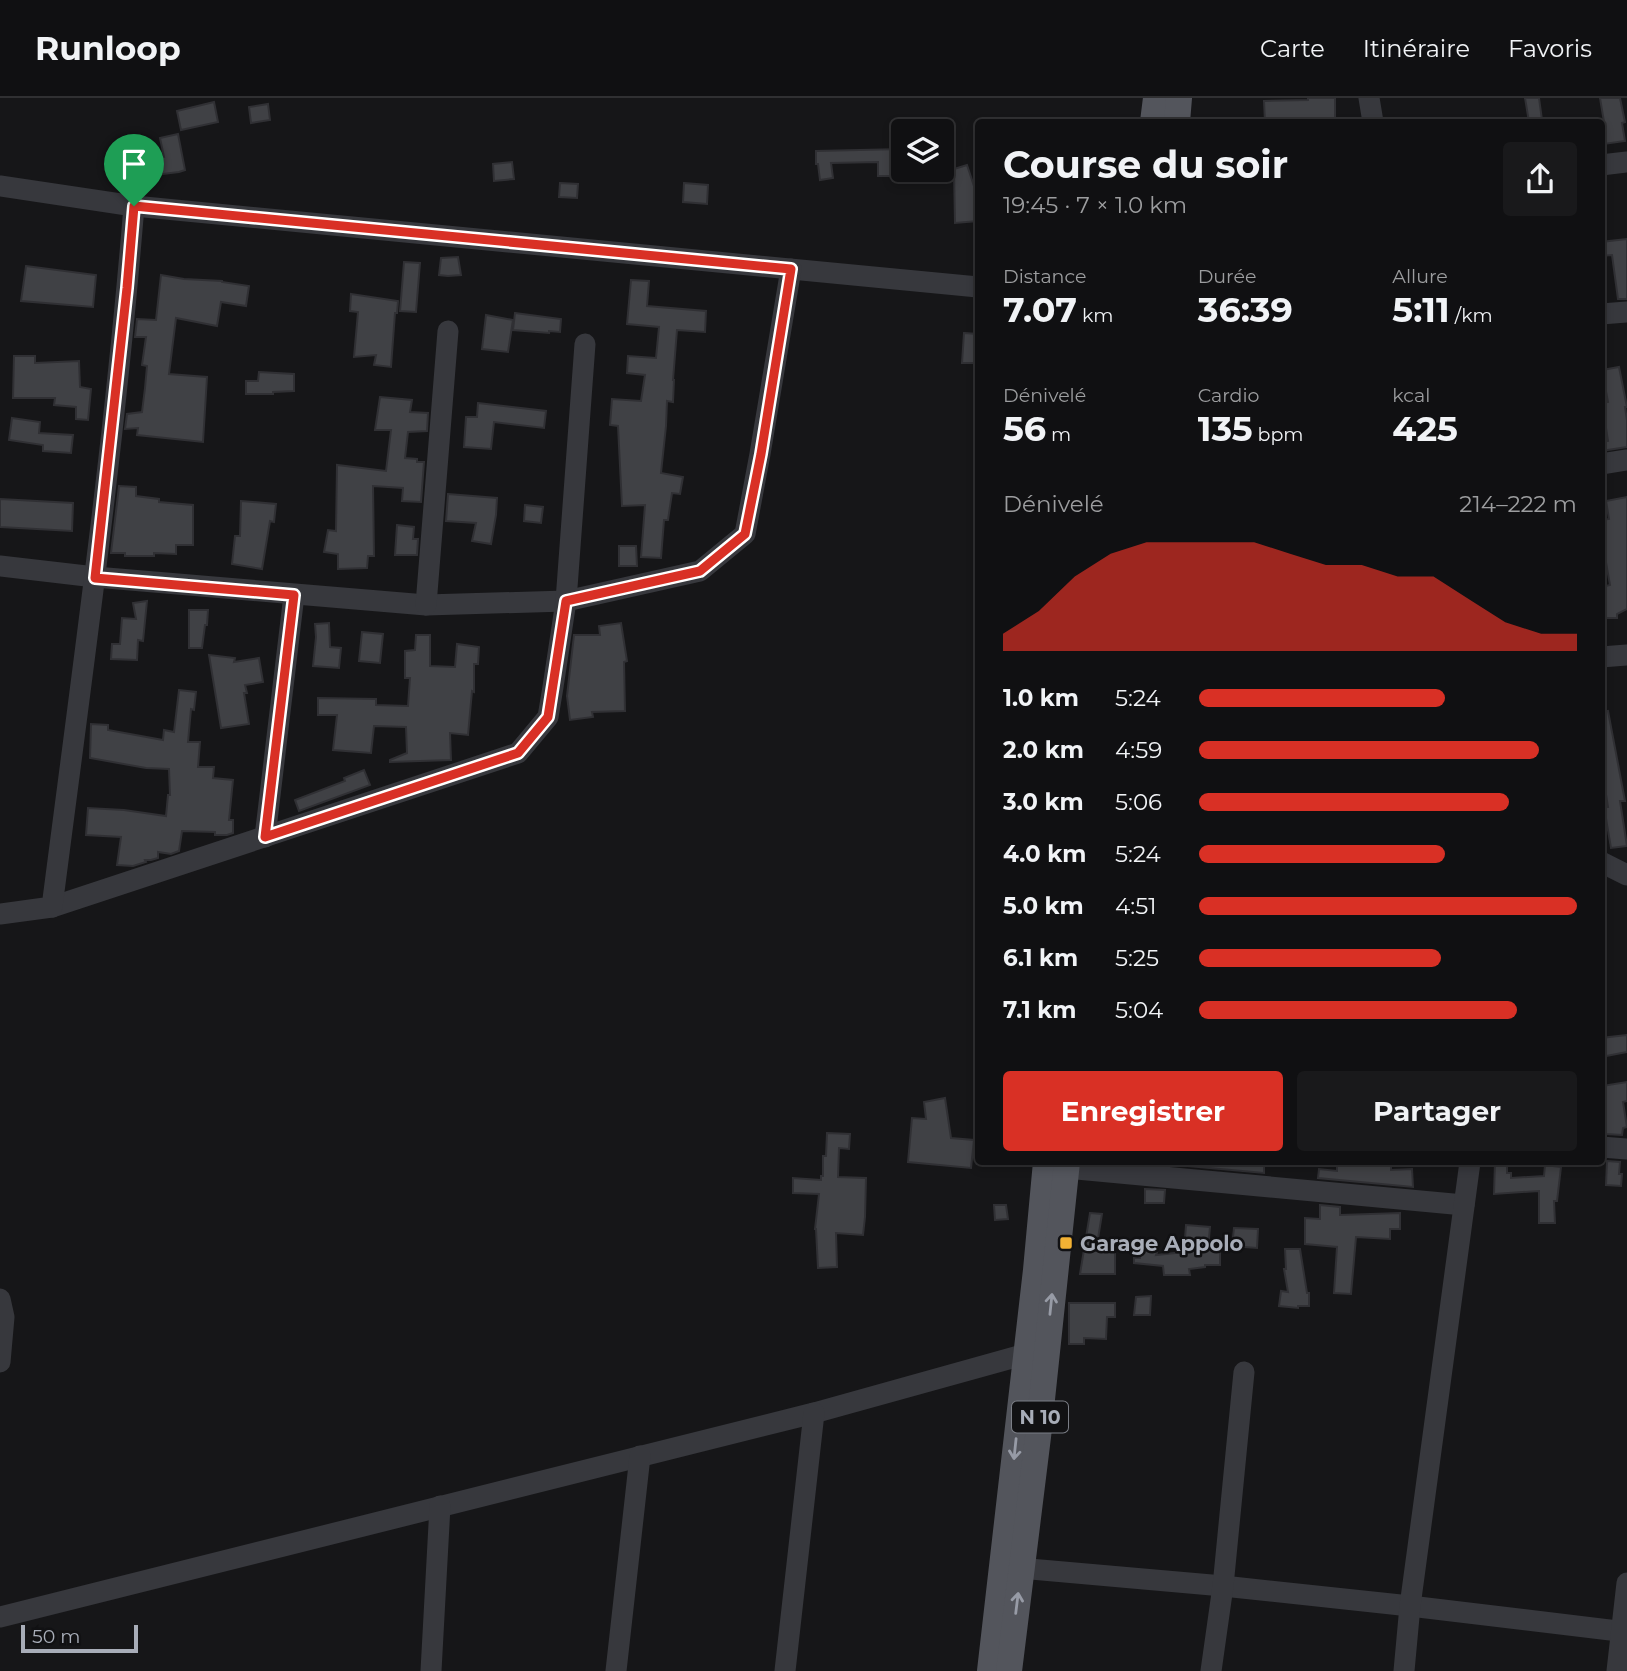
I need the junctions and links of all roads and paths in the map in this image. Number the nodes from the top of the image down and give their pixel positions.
1 (1156, 98) edge
2 (1179, 98) edge
3 (1369, 98) edge
4 (1153, 119) edge
5 (1177, 119) edge
6 (1372, 119) edge
7 (1627, 162) edge
8 (1605, 165) edge
9 (0, 186) edge
10 (134, 206) junction
11 (791, 269) junction
12 (975, 287) edge
13 (1627, 312) edge
14 (1605, 314) edge
15 (448, 331) dead end
16 (585, 344) dead end
17 (1627, 460) edge
18 (1605, 463) edge
19 (0, 566) edge
20 (95, 578) junction
21 (294, 595) junction
22 (566, 601) junction
23 (426, 605) junction
24 (1627, 655) edge
25 (1605, 657) edge
26 (265, 837) junction
27 (1605, 864) edge
28 (1627, 875) edge
29 (52, 907) junction
30 (0, 914) edge
31 (1605, 1147) edge
32 (1627, 1149) edge
33 (1060, 1165) edge
34 (1070, 1165) edge
35 (1470, 1165) edge
36 (1464, 1205) junction
37 (1, 1311) edge
38 (1036, 1355) junction
39 (0, 1362) edge
40 (1244, 1372) dead end
41 (814, 1413) junction
42 (640, 1456) junction
43 (440, 1506) junction
44 (1011, 1567) junction
45 (1627, 1583) edge
46 (1223, 1586) junction
47 (1410, 1606) junction
48 (0, 1617) edge
49 (1624, 1631) edge
50 (431, 1671) edge
51 (616, 1671) edge
52 (785, 1671) edge
53 (990, 1671) edge
54 (1009, 1671) edge
55 (1211, 1671) edge
56 (1404, 1671) edge
57 (1616, 1671) edge

1 - 4 main road
2 - 5 main road
3 - 6 street
7 - 8 street
9 - 10 street
10 - 11 street
10 - 20 street
11 - 12 street
11 - 22 street
13 - 14 street
15 - 23 street
16 - 22 street
17 - 18 street
19 - 20 street
20 - 21 street
20 - 29 street
21 - 23 street
21 - 26 street
22 - 23 street
22 - 26 street
24 - 25 street
26 - 29 street
27 - 28 street
29 - 30 street
31 - 32 street
33 - 38 main road, N 10
34 - 36 street
35 - 36 street
36 - 47 street
37 - 39 street
38 - 41 street
38 - 44 main road, N 10
40 - 46 street
41 - 42 street
41 - 52 street
42 - 43 street
42 - 51 street
43 - 48 street
43 - 50 street
44 - 46 street
44 - 53 main road, N 10
54 -> 44 main road, N 10
45 - 49 street
46 - 47 street
46 - 55 street
47 - 49 street
47 - 56 street
49 - 57 street

